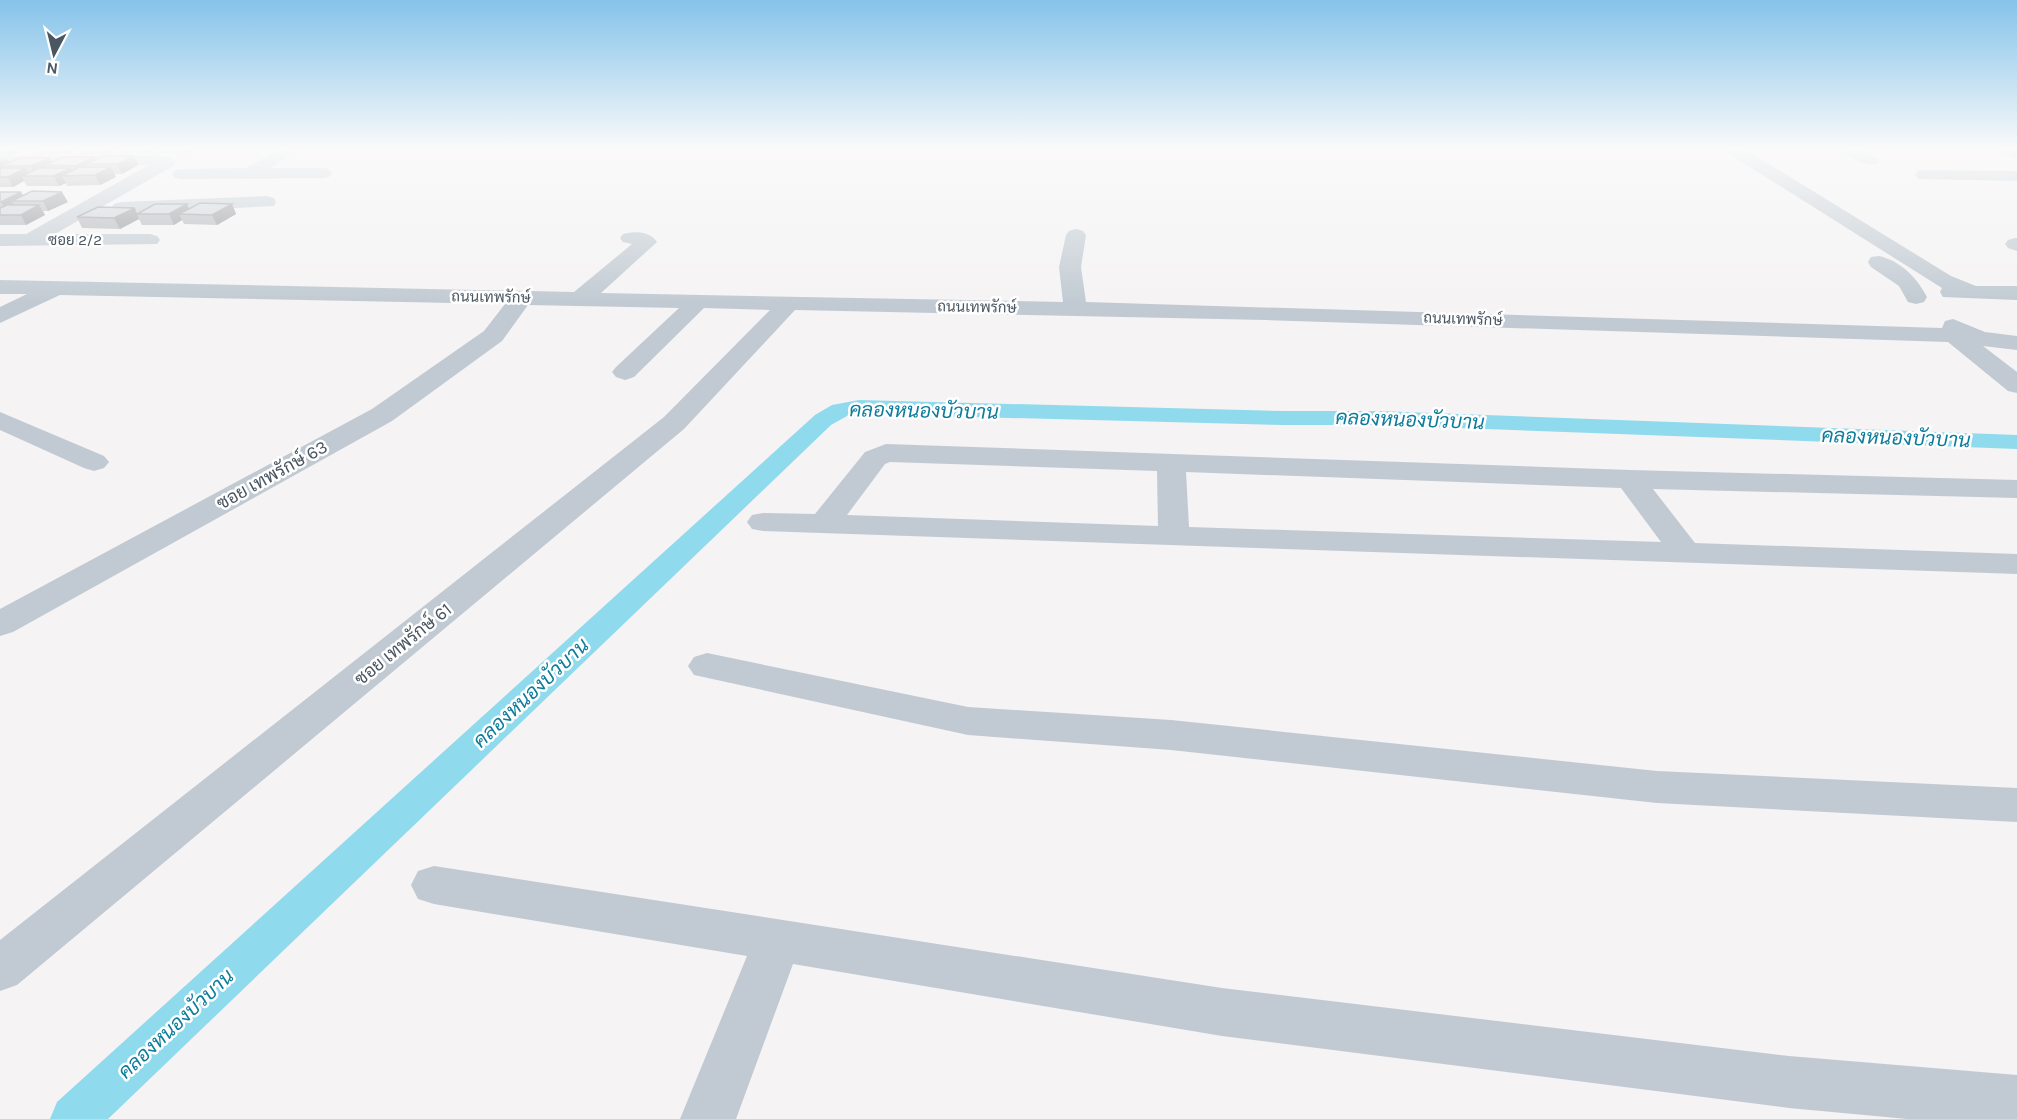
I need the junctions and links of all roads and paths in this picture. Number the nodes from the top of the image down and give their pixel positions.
1 (113, 200) edge
2 (207, 200) edge
3 (1792, 200) edge
4 (1811, 200) edge
5 (117, 201) junction
6 (267, 202) dead end
7 (199, 205) junction
8 (1831, 229) junction
9 (1864, 230) junction
10 (1076, 235) dead end
11 (630, 238) dead end
12 (0, 240) edge
13 (30, 240) junction
14 (150, 240) dead end
15 (0, 287) edge
16 (57, 289) junction
17 (1972, 292) junction
18 (2017, 293) edge
19 (522, 297) junction
20 (1916, 297) junction
21 (581, 298) junction
22 (700, 300) junction
23 (790, 302) junction
24 (1075, 309) junction
25 (0, 316) edge
26 (1963, 335) junction
27 (2017, 343) edge
28 (625, 372) dead end
29 (2017, 385) edge
30 (0, 420) edge
31 (94, 462) dead end
32 (1171, 462) junction
33 (1630, 479) junction
34 (2017, 489) edge
35 (763, 522) dead end
36 (824, 524) junction
37 (1174, 536) junction
38 (1686, 553) junction
39 (2017, 564) edge
40 (0, 624) edge
41 (707, 666) dead end
42 (2017, 805) edge
43 (434, 885) dead end
44 (777, 941) junction
45 (0, 969) edge
46 (2017, 1102) edge
47 (1912, 1106) edge
48 (708, 1119) edge

1 - 5 street
2 - 7 street
3 - 8 street, ถนนเทพรักษ์
4 - 9 street
5 - 7 street
5 - 13 street
6 - 7 street
8 - 9 street
8 - 20 street, ถนนเทพรักษ์
9 - 17 street
10 - 24 street
11 - 21 street
12 - 13 street, ซอย 2/2
13 - 14 street, ซอย 2/2
15 - 16 street, ถนนเทพรักษ์
16 - 19 street, ถนนเทพรักษ์
16 - 25 street
17 - 18 street
17 - 20 street
19 - 21 street, ถนนเทพรักษ์
19 - 40 street, ซอย เทพรักษ์ 63
20 - 26 street, ถนนเทพรักษ์
21 - 22 street, ถนนเทพรักษ์
22 - 23 street, ถนนเทพรักษ์
22 - 28 street
23 - 24 street, ถนนเทพรักษ์
23 - 45 street, ซอย เทพรักษ์ 61
24 - 26 street, ถนนเทพรักษ์
26 - 27 street, ถนนเทพรักษ์
26 - 29 street
30 - 31 street
32 - 33 street
32 - 36 street
32 - 37 street
33 - 34 street
33 - 38 street
35 - 36 street
36 - 37 street
37 - 38 street
38 - 39 street
41 - 42 street
43 - 44 street
44 - 47 street
44 - 48 street
46 - 47 street

